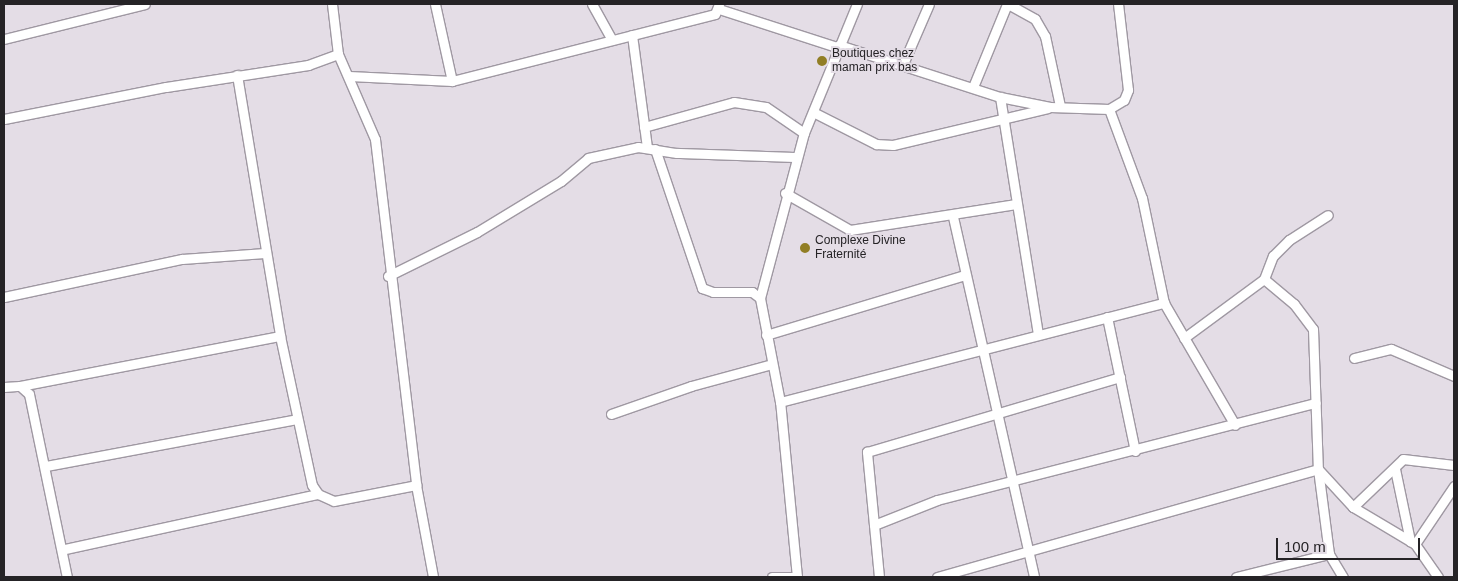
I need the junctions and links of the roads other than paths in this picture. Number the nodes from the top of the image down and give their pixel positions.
1 (143, 4) edge
2 (332, 4) edge
3 (436, 4) edge
4 (592, 4) edge
5 (857, 4) edge
6 (930, 4) edge
7 (1007, 4) edge
8 (1118, 4) edge
9 (719, 6) edge
10 (632, 34) junction
11 (4, 39) edge
12 (612, 40) junction
13 (838, 46) junction
14 (338, 54) junction
15 (903, 64) junction
16 (236, 75) junction
17 (349, 76) junction
18 (452, 81) junction
19 (973, 87) junction
20 (1000, 97) junction
21 (1060, 106) junction
22 (1050, 107) junction
23 (1110, 109) junction
24 (813, 112) junction
25 (4, 119) edge
26 (1002, 122) junction
27 (644, 127) junction
28 (804, 133) junction
29 (651, 148) junction
30 (797, 157) junction
31 (785, 193) junction
32 (1016, 204) junction
33 (1328, 216) dead end
34 (952, 217) junction
35 (265, 252) junction
36 (965, 275) junction
37 (388, 276) junction
38 (1264, 279) junction
39 (4, 297) edge
40 (760, 298) junction
41 (1164, 303) junction
42 (1107, 317) junction
43 (766, 334) junction
44 (1038, 334) junction
45 (280, 336) junction
46 (1184, 338) junction
47 (982, 349) junction
48 (1354, 358) dead end
49 (772, 364) junction
50 (1454, 376) edge
51 (1120, 377) junction
52 (20, 386) junction
53 (4, 387) edge
54 (780, 402) junction
55 (1316, 403) junction
56 (611, 414) dead end
57 (997, 416) junction
58 (297, 419) junction
59 (1234, 425) junction
60 (1134, 451) junction
61 (1454, 465) edge
62 (46, 466) junction
63 (1318, 469) junction
64 (1395, 469) junction
65 (1012, 480) junction
66 (416, 485) junction
67 (1454, 486) edge
68 (318, 494) junction
69 (1353, 507) junction
70 (874, 525) junction
71 (1412, 542) junction
72 (65, 549) junction
73 (1028, 553) junction
74 (1329, 554) junction
75 (68, 577) edge
76 (433, 577) edge
77 (772, 577) edge
78 (797, 577) edge
79 (879, 577) edge
80 (938, 577) edge
81 (1034, 577) edge
82 (1236, 577) edge
83 (1342, 577) edge
84 (1438, 577) edge

1 - 11 street
2 - 14 street
3 - 18 street
4 - 12 street
5 - 13 street
6 - 15 street
7 - 19 street
7 - 21 street
8 - 23 street
9 - 10 street
9 - 13 street
10 - 12 street
10 - 27 street
12 - 18 street
13 - 15 street
13 - 24 street
14 - 16 street
14 - 17 street
15 - 19 street
16 - 25 street
16 - 35 street
17 - 18 street
17 - 37 street
19 - 20 street
20 - 22 street
20 - 26 street
21 - 22 street
21 - 23 street
22 - 26 street
23 - 41 street
24 - 26 street
24 - 28 street
26 - 32 street
27 - 28 street
27 - 29 street
28 - 30 street
29 - 30 street
29 - 37 street
29 - 40 street
30 - 31 street
31 - 34 street
31 - 40 street
32 - 34 street
32 - 44 street
33 - 38 street
34 - 36 street
35 - 39 street
35 - 45 street
36 - 43 street
36 - 47 street
37 - 66 street
38 - 46 street
38 - 55 street
40 - 43 street
41 - 42 street
41 - 46 street
42 - 44 street
42 - 51 street
43 - 49 street
44 - 47 street
45 - 52 street
45 - 58 street
46 - 59 street
47 - 54 street
47 - 57 street
48 - 50 street
49 - 54 street
49 - 56 street
51 - 57 street
51 - 60 street
52 - 53 street
52 - 62 street
54 - 78 street
55 - 59 street
55 - 63 street
57 - 65 street
57 - 70 street
58 - 62 street
58 - 68 street
59 - 60 street
60 - 65 street
61 - 64 street
62 - 72 street
63 - 69 street
63 - 73 street
63 - 74 street
64 - 69 street
64 - 71 street
65 - 70 street
65 - 73 street
66 - 68 street
66 - 76 street
67 - 71 street
68 - 72 street
69 - 71 street
70 - 79 street
71 - 84 street
72 - 75 street
73 - 80 street
73 - 81 street
74 - 82 street
74 - 83 street
77 - 78 street

